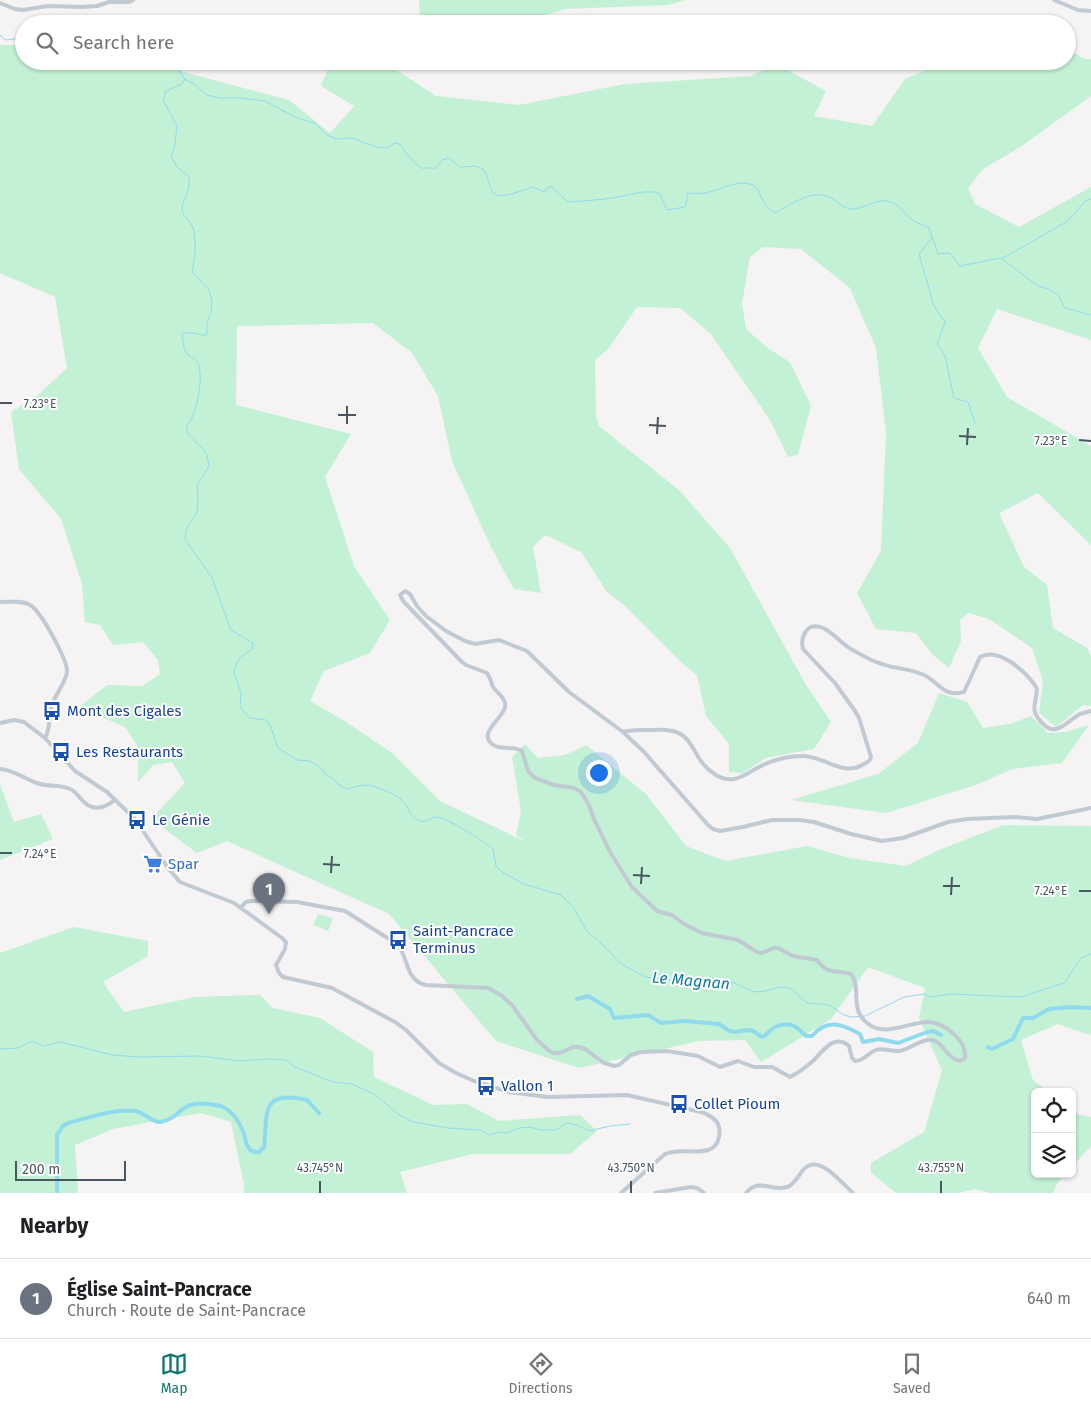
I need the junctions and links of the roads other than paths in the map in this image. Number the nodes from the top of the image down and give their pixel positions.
1 (134, 0) edge
2 (1054, 0) edge
3 (0, 3) edge
4 (1091, 11) edge
5 (0, 602) edge
6 (1091, 711) edge
7 (0, 723) edge
8 (623, 732) junction
9 (45, 738) junction
10 (0, 769) edge
11 (115, 800) junction
12 (1091, 808) edge
13 (240, 907) junction
14 (621, 1193) edge
15 (655, 1193) edge
16 (704, 1193) edge
17 (746, 1193) edge
18 (853, 1193) edge

1 - 3 street
2 - 4 main road
5 - 9 street
6 - 8 street
7 - 9 street
8 - 12 street
8 - 13 street
9 - 11 street
10 - 11 street
11 - 13 street
13 - 14 street
15 - 16 street
17 - 18 street

